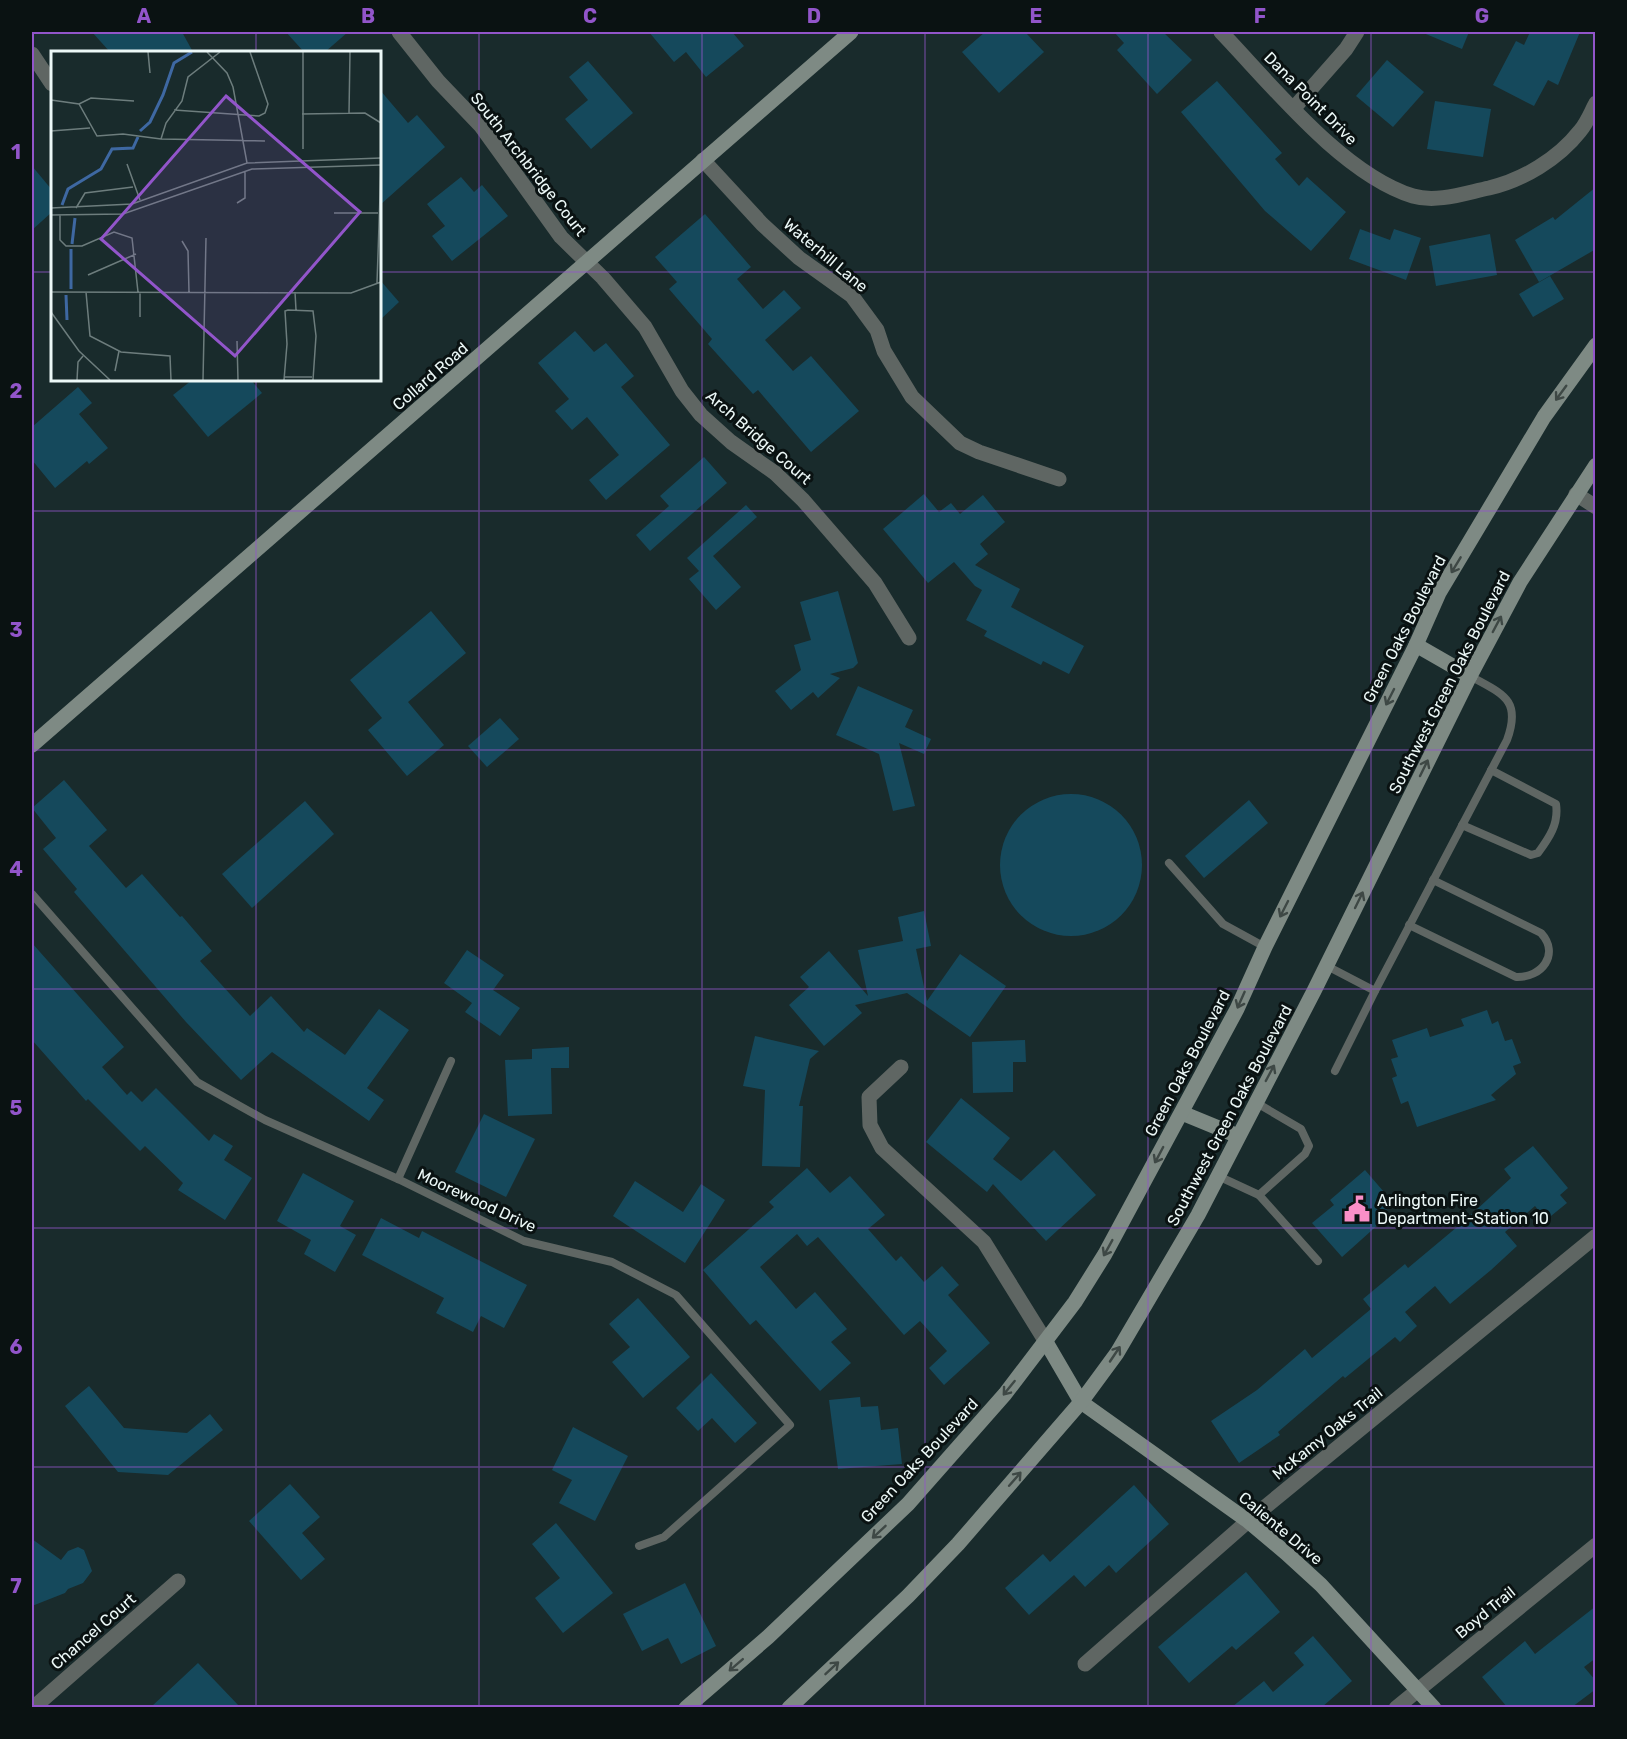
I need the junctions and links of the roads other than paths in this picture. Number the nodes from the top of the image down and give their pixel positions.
1 (399, 32) edge
2 (851, 32) edge
3 (1221, 32) edge
4 (1357, 32) edge
5 (32, 54) edge
6 (51, 82) edge
7 (1596, 103) edge
8 (1294, 108) junction
9 (703, 160) junction
10 (586, 263) junction
11 (1596, 345) edge
12 (1596, 465) edge
13 (1059, 479) dead end
14 (1576, 494) junction
15 (1596, 507) edge
16 (909, 638) dead end
17 (1416, 645) junction
18 (1470, 676) junction
19 (32, 745) edge
20 (1491, 770) junction
21 (1462, 825) junction
22 (1169, 863) dead end
23 (1433, 880) junction
24 (32, 894) edge
25 (1409, 925) junction
26 (1265, 947) junction
27 (1327, 966) junction
28 (1374, 991) junction
29 (451, 1061) dead end
30 (901, 1066) dead end
31 (1335, 1071) dead end
32 (1255, 1102) junction
33 (1182, 1113) junction
34 (1238, 1136) junction
35 (1218, 1176) junction
36 (398, 1179) junction
37 (1259, 1196) junction
38 (1596, 1236) edge
39 (1318, 1261) dead end
40 (1046, 1342) junction
41 (1081, 1402) junction
42 (1248, 1521) junction
43 (1596, 1545) edge
44 (639, 1546) dead end
45 (178, 1581) dead end
46 (1086, 1664) dead end
47 (1418, 1690) junction
48 (33, 1707) edge
49 (686, 1707) edge
50 (789, 1707) edge
51 (1396, 1707) edge
52 (1434, 1707) edge

1 - 10 street, South Archbridge Court
2 - 9 main road, Collard Road
3 - 8 street, Dana Point Drive
4 - 8 street
5 - 6 street
7 - 8 street, Dana Point Drive
9 - 10 main road, Collard Road
9 - 13 street, Waterhill Lane
10 - 16 street, Arch Bridge Court
10 - 19 main road, Collard Road
11 -> 17 main road, Green Oaks Boulevard
12 - 14 main road, Southwest Green Oaks Boulevard
14 - 15 street
18 -> 14 main road, Southwest Green Oaks Boulevard
17 - 18 main road
17 -> 26 main road, Green Oaks Boulevard
18 - 20 lane
27 -> 18 main road, Southwest Green Oaks Boulevard
20 - 21 lane
20 - 21 lane
21 - 23 lane
22 - 26 lane
23 - 25 lane
23 - 25 lane
24 - 36 lane, Moorewood Drive
25 - 28 lane
26 -> 33 main road, Green Oaks Boulevard
27 - 28 lane
32 -> 27 main road, Southwest Green Oaks Boulevard
28 - 31 lane
29 - 36 lane
30 - 40 street
32 - 34 main road, Southwest Green Oaks Boulevard
32 - 37 lane
33 - 34 main road
33 -> 40 main road, Green Oaks Boulevard
34 - 35 main road, Southwest Green Oaks Boulevard
35 - 37 lane
41 -> 35 main road, Southwest Green Oaks Boulevard
36 - 44 lane, Moorewood Drive
37 - 39 lane
38 - 42 street, McKamy Oaks Trail
40 - 41 main road
40 -> 49 main road, Green Oaks Boulevard
41 - 42 main road, Caliente Drive
50 -> 41 main road, Southwest Green Oaks Boulevard
42 - 46 street, McKamy Oaks Trail
42 - 47 main road, Caliente Drive
43 - 47 street, Boyd Trail
45 - 48 street, Chancel Court
47 - 51 street, Boyd Trail
47 - 52 main road, Caliente Drive

